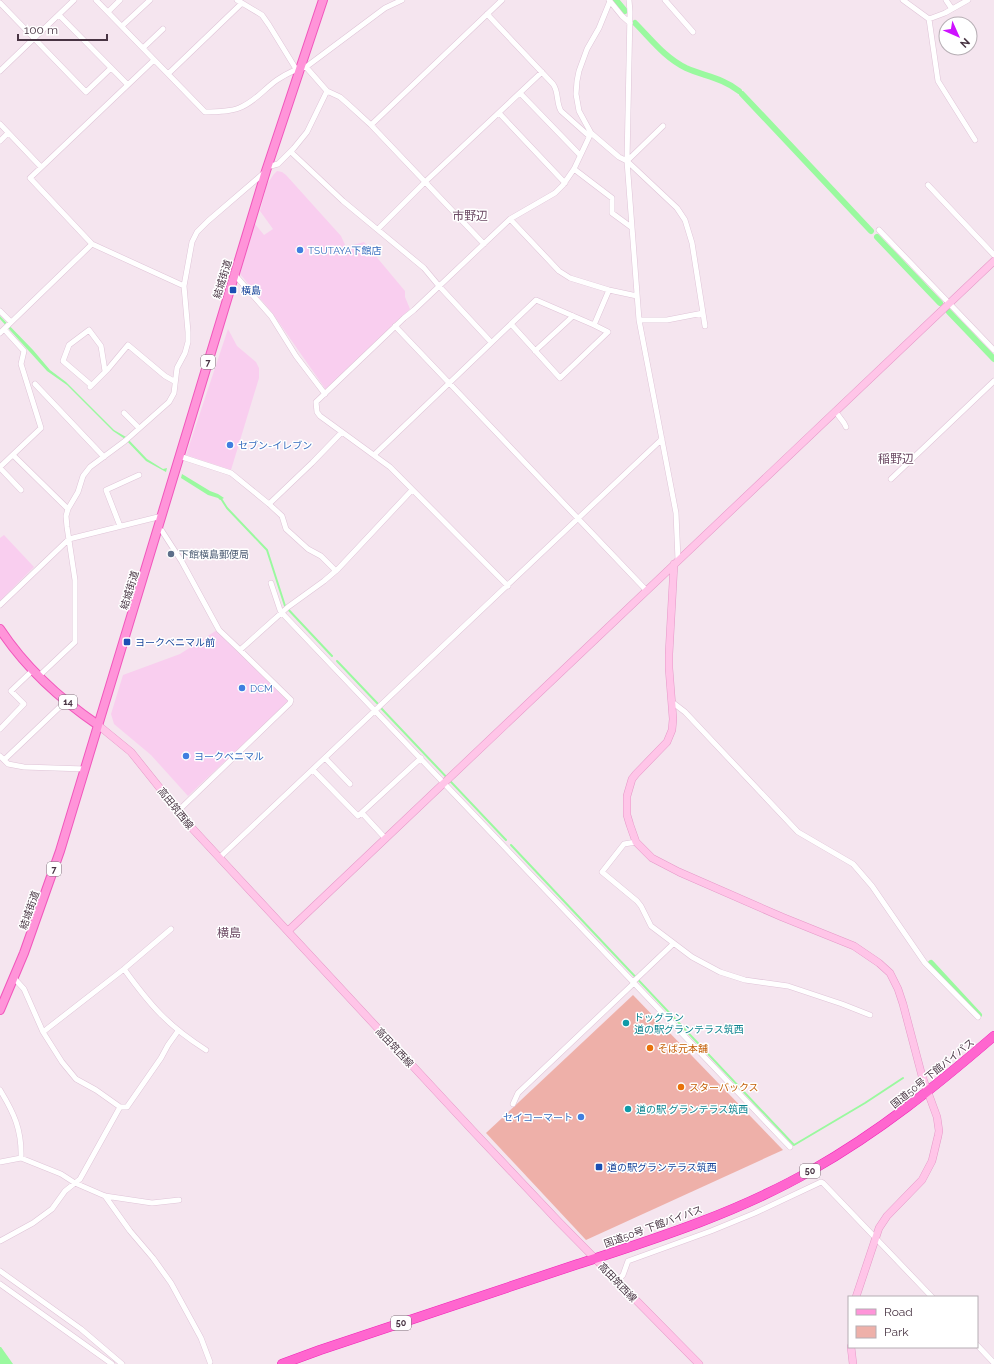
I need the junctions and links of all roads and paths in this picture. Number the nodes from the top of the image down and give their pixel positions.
1 (74, 0) edge
2 (96, 0) edge
3 (120, 0) edge
4 (150, 0) edge
5 (237, 0) edge
6 (249, 0) edge
7 (323, 0) edge
8 (402, 0) edge
9 (502, 0) edge
10 (610, 0) edge
11 (629, 0) edge
12 (665, 0) edge
13 (902, 0) edge
14 (946, 0) edge
15 (968, 0) edge
16 (0, 3) edge
17 (243, 4) junction
18 (952, 9) junction
19 (108, 12) junction
20 (487, 14) junction
21 (59, 15) junction
22 (929, 19) junction
23 (630, 23) junction
24 (122, 26) junction
25 (163, 29) dead end
26 (692, 32) dead end
27 (34, 39) junction
28 (143, 48) junction
29 (154, 60) junction
30 (111, 68) junction
31 (300, 68) junction
32 (0, 71) edge
33 (542, 72) junction
34 (168, 74) junction
35 (127, 84) junction
36 (327, 91) junction
37 (520, 92) junction
38 (499, 113) junction
39 (0, 124) edge
40 (371, 125) junction
41 (663, 126) dead end
42 (8, 133) junction
43 (590, 135) junction
44 (975, 140) dead end
45 (0, 141) edge
46 (291, 152) junction
47 (580, 155) junction
48 (627, 161) junction
49 (41, 167) junction
50 (266, 169) junction
51 (574, 169) junction
52 (425, 182) junction
53 (565, 183) junction
54 (928, 185) dead end
55 (510, 219) junction
56 (631, 227) junction
57 (378, 229) junction
58 (879, 230) dead end
59 (92, 244) junction
60 (484, 244) junction
61 (994, 255) edge
62 (994, 261) edge
63 (234, 274) junction
64 (184, 286) junction
65 (440, 286) junction
66 (609, 290) junction
67 (637, 296) junction
68 (949, 303) junction
69 (0, 311) edge
70 (703, 314) junction
71 (573, 316) junction
72 (639, 320) junction
73 (510, 324) junction
74 (594, 325) junction
75 (395, 326) junction
76 (705, 326) dead end
77 (6, 327) edge
78 (491, 342) junction
79 (994, 350) edge
80 (535, 351) junction
81 (105, 371) junction
82 (994, 381) edge
83 (174, 382) junction
84 (449, 382) junction
85 (35, 384) dead end
86 (325, 394) junction
87 (835, 411) junction
88 (124, 413) dead end
89 (846, 427) dead end
90 (139, 428) junction
91 (342, 432) junction
92 (662, 439) junction
93 (13, 455) junction
94 (374, 455) junction
95 (179, 456) junction
96 (104, 457) junction
97 (0, 468) edge
98 (139, 475) dead end
99 (891, 479) dead end
100 (21, 490) dead end
101 (412, 490) junction
102 (269, 504) junction
103 (68, 509) junction
104 (162, 516) junction
105 (578, 518) junction
106 (120, 526) junction
107 (158, 529) junction
108 (69, 539) junction
109 (676, 562) junction
110 (336, 571) junction
111 (271, 583) dead end
112 (508, 586) junction
113 (647, 591) junction
114 (0, 605) edge
115 (285, 610) junction
116 (0, 628) edge
117 (240, 650) junction
118 (36, 673) junction
119 (66, 701) junction
120 (672, 702) junction
121 (376, 710) junction
122 (98, 725) junction
123 (0, 729) edge
124 (2, 758) edge
125 (325, 758) junction
126 (420, 758) junction
127 (85, 769) junction
128 (313, 770) junction
129 (447, 780) junction
130 (350, 784) dead end
131 (178, 811) junction
132 (362, 813) junction
133 (385, 838) junction
134 (636, 842) junction
135 (220, 858) junction
136 (171, 929) dead end
137 (288, 931) junction
138 (673, 944) junction
139 (124, 969) junction
140 (14, 978) junction
141 (635, 980) junction
142 (0, 1010) edge
143 (870, 1015) dead end
144 (978, 1017) dead end
145 (178, 1031) junction
146 (43, 1032) junction
147 (994, 1036) edge
148 (206, 1050) dead end
149 (0, 1090) edge
150 (927, 1092) junction
151 (513, 1104) dead end
152 (120, 1106) junction
153 (790, 1147) dead end
154 (21, 1158) junction
155 (0, 1162) edge
156 (75, 1183) junction
157 (105, 1196) junction
158 (178, 1200) dead end
159 (875, 1237) junction
160 (0, 1241) edge
161 (596, 1259) junction
162 (0, 1271) edge
163 (617, 1281) junction
164 (0, 1284) edge
165 (856, 1296) edge
166 (931, 1296) edge
167 (978, 1346) edge
168 (851, 1348) edge
169 (210, 1362) dead end
170 (994, 1363) edge
171 (112, 1364) edge
172 (122, 1364) edge
173 (282, 1364) edge
174 (699, 1364) edge
175 (853, 1364) edge

1 - 21 street
2 - 19 street
3 - 19 street
4 - 24 street
5 - 17 street
6 - 17 street
7 - 31 main road, 結城街道 / 7
8 - 31 street
9 - 20 street
10 - 23 street
10 - 43 street
11 - 23 street
12 - 26 street
13 - 22 street
14 - 18 street
15 - 18 street
16 - 27 street
17 - 31 street
17 - 34 street
18 - 22 street
19 - 24 street
20 - 33 street
20 - 40 street
21 - 27 street
21 - 30 street
22 - 44 street
23 - 48 street
24 - 28 street
25 - 28 street
27 - 30 street
27 - 32 street
28 - 29 street
29 - 34 street
29 - 35 street
30 - 35 street
31 - 34 street
31 - 36 street
31 - 50 main road, 結城街道 / 7
33 - 37 street
33 - 43 street
35 - 49 street
36 - 40 street
36 - 46 street
37 - 38 street
37 - 47 street
38 - 52 street
38 - 53 street
39 - 42 street
40 - 52 street
41 - 48 street
42 - 45 street
42 - 49 street
43 - 47 street
43 - 48 street
46 - 50 street
46 - 57 street
47 - 51 street
48 - 56 street
48 - 70 street
49 - 59 street
50 - 63 main road, 結城街道 / 7
50 - 64 street
51 - 53 street
51 - 56 street
52 - 57 street
52 - 60 street
53 - 55 street
54 - 61 street
55 - 60 street
55 - 66 street
56 - 67 street
57 - 65 street
58 - 68 street
59 - 64 street
59 - 77 street
60 - 65 street
62 - 68 street
63 - 86 street
63 - 95 main road, 結城街道 / 7
64 - 83 street
65 - 75 street
65 - 78 street
66 - 67 street
66 - 74 street
67 - 72 street
68 - 79 street
68 - 87 street
69 - 77 street
70 - 72 street
70 - 76 street
71 - 73 street
71 - 74 street
71 - 80 street
72 - 92 street
73 - 78 street
73 - 80 street
74 - 80 street
75 - 84 street
75 - 86 street
77 - 93 street
78 - 84 street
81 - 81 street
81 - 83 street
82 - 99 street
83 - 90 street
84 - 94 street
84 - 105 street
85 - 96 street
86 - 91 street
87 - 89 street
87 - 109 street
88 - 90 street
90 - 96 street
91 - 94 street
91 - 102 street
92 - 105 street
92 - 109 street
93 - 97 street
93 - 103 street
94 - 101 street
95 - 102 street
95 - 104 main road, 結城街道 / 7
96 - 103 street
97 - 100 street
98 - 106 street
101 - 110 street
101 - 112 street
102 - 110 street
103 - 108 street
104 - 106 street
104 - 107 main road, 結城街道 / 7
105 - 112 street
105 - 113 street
106 - 108 street
107 - 117 street
107 - 122 main road, 結城街道 / 7
108 - 114 street
108 - 118 street
109 - 113 street
109 - 120 street
110 - 115 street
111 - 115 street
112 - 121 street
113 - 129 street
115 - 117 street
115 - 121 street
116 - 118 main road, 14
117 - 131 street
118 - 119 main road, 14
118 - 123 street
119 - 122 main road, 14
119 - 124 street
120 - 134 street
120 - 144 street
121 - 125 street
121 - 126 street
122 - 127 main road, 結城街道 / 7
122 - 131 street, 高田筑西線
124 - 127 street
125 - 128 street
125 - 130 street
126 - 129 street
126 - 132 street
127 - 140 main road, 結城街道 / 7
128 - 132 street
128 - 135 street
129 - 133 street
129 - 141 street
131 - 135 street, 高田筑西線
132 - 133 street
133 - 137 street
134 - 138 street
134 - 150 street
135 - 137 street, 高田筑西線
136 - 139 street
137 - 161 street, 高田筑西線
138 - 141 street
138 - 143 street
139 - 145 street
139 - 146 street
140 - 142 main road, 結城街道 / 7
140 - 146 street
141 - 151 street
141 - 153 street
145 - 148 street
145 - 152 street
146 - 152 street
147 - 150 highway, 国道50号 下館バイパス / 50
149 - 154 street
150 - 159 street
150 - 161 highway, 国道50号 下館バイパス / 50
152 - 156 street
154 - 155 street
154 - 156 street
156 - 157 street
156 - 160 street
157 - 158 street
157 - 169 street
159 - 163 street
159 - 165 street
159 - 166 street
161 - 163 street, 高田筑西線
161 - 173 highway, 国道50号 下館バイパス / 50
162 - 172 street
163 - 174 street, 高田筑西線
164 - 171 street
167 - 170 street
168 - 175 street

